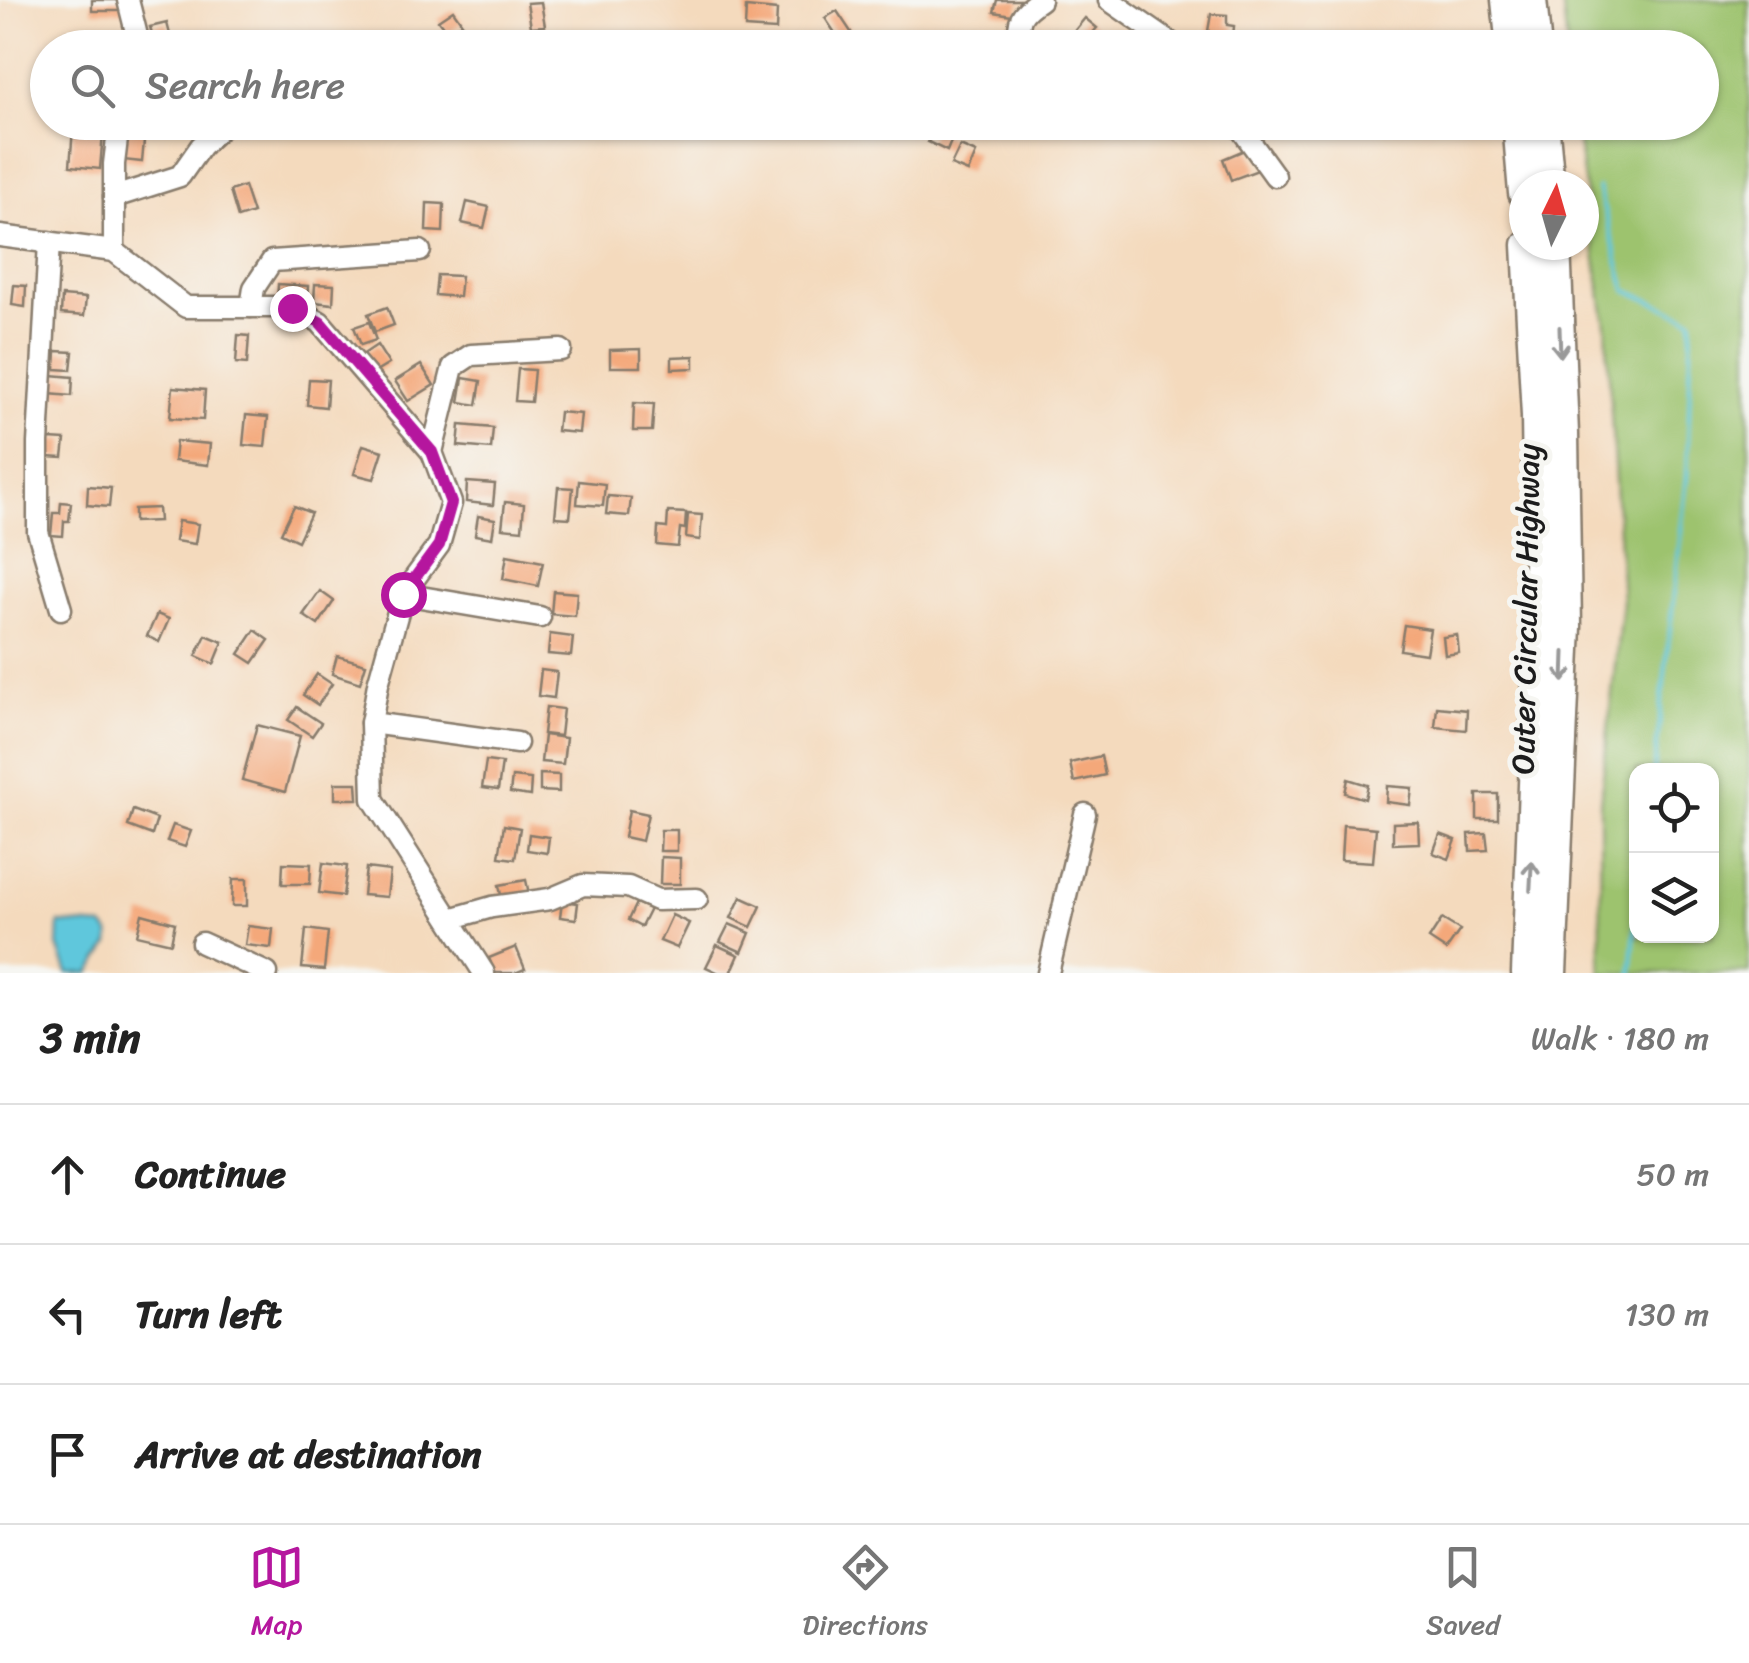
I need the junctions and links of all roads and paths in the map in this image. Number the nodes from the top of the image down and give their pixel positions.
1 (128, 0) edge
2 (1040, 0) edge
3 (1109, 0) edge
4 (1508, 0) edge
5 (1531, 0) edge
6 (136, 30) edge
7 (1016, 30) edge
8 (1152, 30) edge
9 (1510, 30) edge
10 (1534, 30) edge
11 (118, 140) edge
12 (208, 140) edge
13 (1249, 140) edge
14 (1520, 140) edge
15 (1545, 140) edge
16 (1522, 170) edge
17 (1548, 170) edge
18 (1276, 176) dead end
19 (114, 197) junction
20 (0, 236) edge
21 (48, 242) junction
22 (114, 251) junction
23 (420, 251) dead end
24 (1529, 260) edge
25 (1556, 260) edge
26 (250, 307) junction
27 (561, 350) dead end
28 (432, 452) junction
29 (403, 594) junction
30 (61, 609) dead end
31 (540, 617) dead end
32 (372, 723) junction
33 (518, 743) dead end
34 (1085, 814) dead end
35 (697, 900) dead end
36 (450, 919) junction
37 (202, 942) dead end
38 (267, 973) edge
39 (484, 973) edge
40 (1048, 973) edge
41 (1526, 973) edge
42 (1551, 973) edge

1 - 6 street
2 - 7 street
3 - 8 street
4 - 9 highway
5 - 10 highway
11 - 19 street
12 - 19 street
13 - 18 street
14 - 16 highway
15 - 17 highway
19 - 22 street
20 - 21 street
21 - 22 street
21 - 30 street
22 - 26 street
23 - 26 street
41 -> 24 highway, Outer Circular Highway
25 -> 42 highway, Outer Circular Highway
26 - 28 street
27 - 28 street
28 - 29 street
29 - 31 street
29 - 32 street
32 - 33 street
32 - 36 street
34 - 40 street
35 - 36 street
36 - 39 street
37 - 38 street

